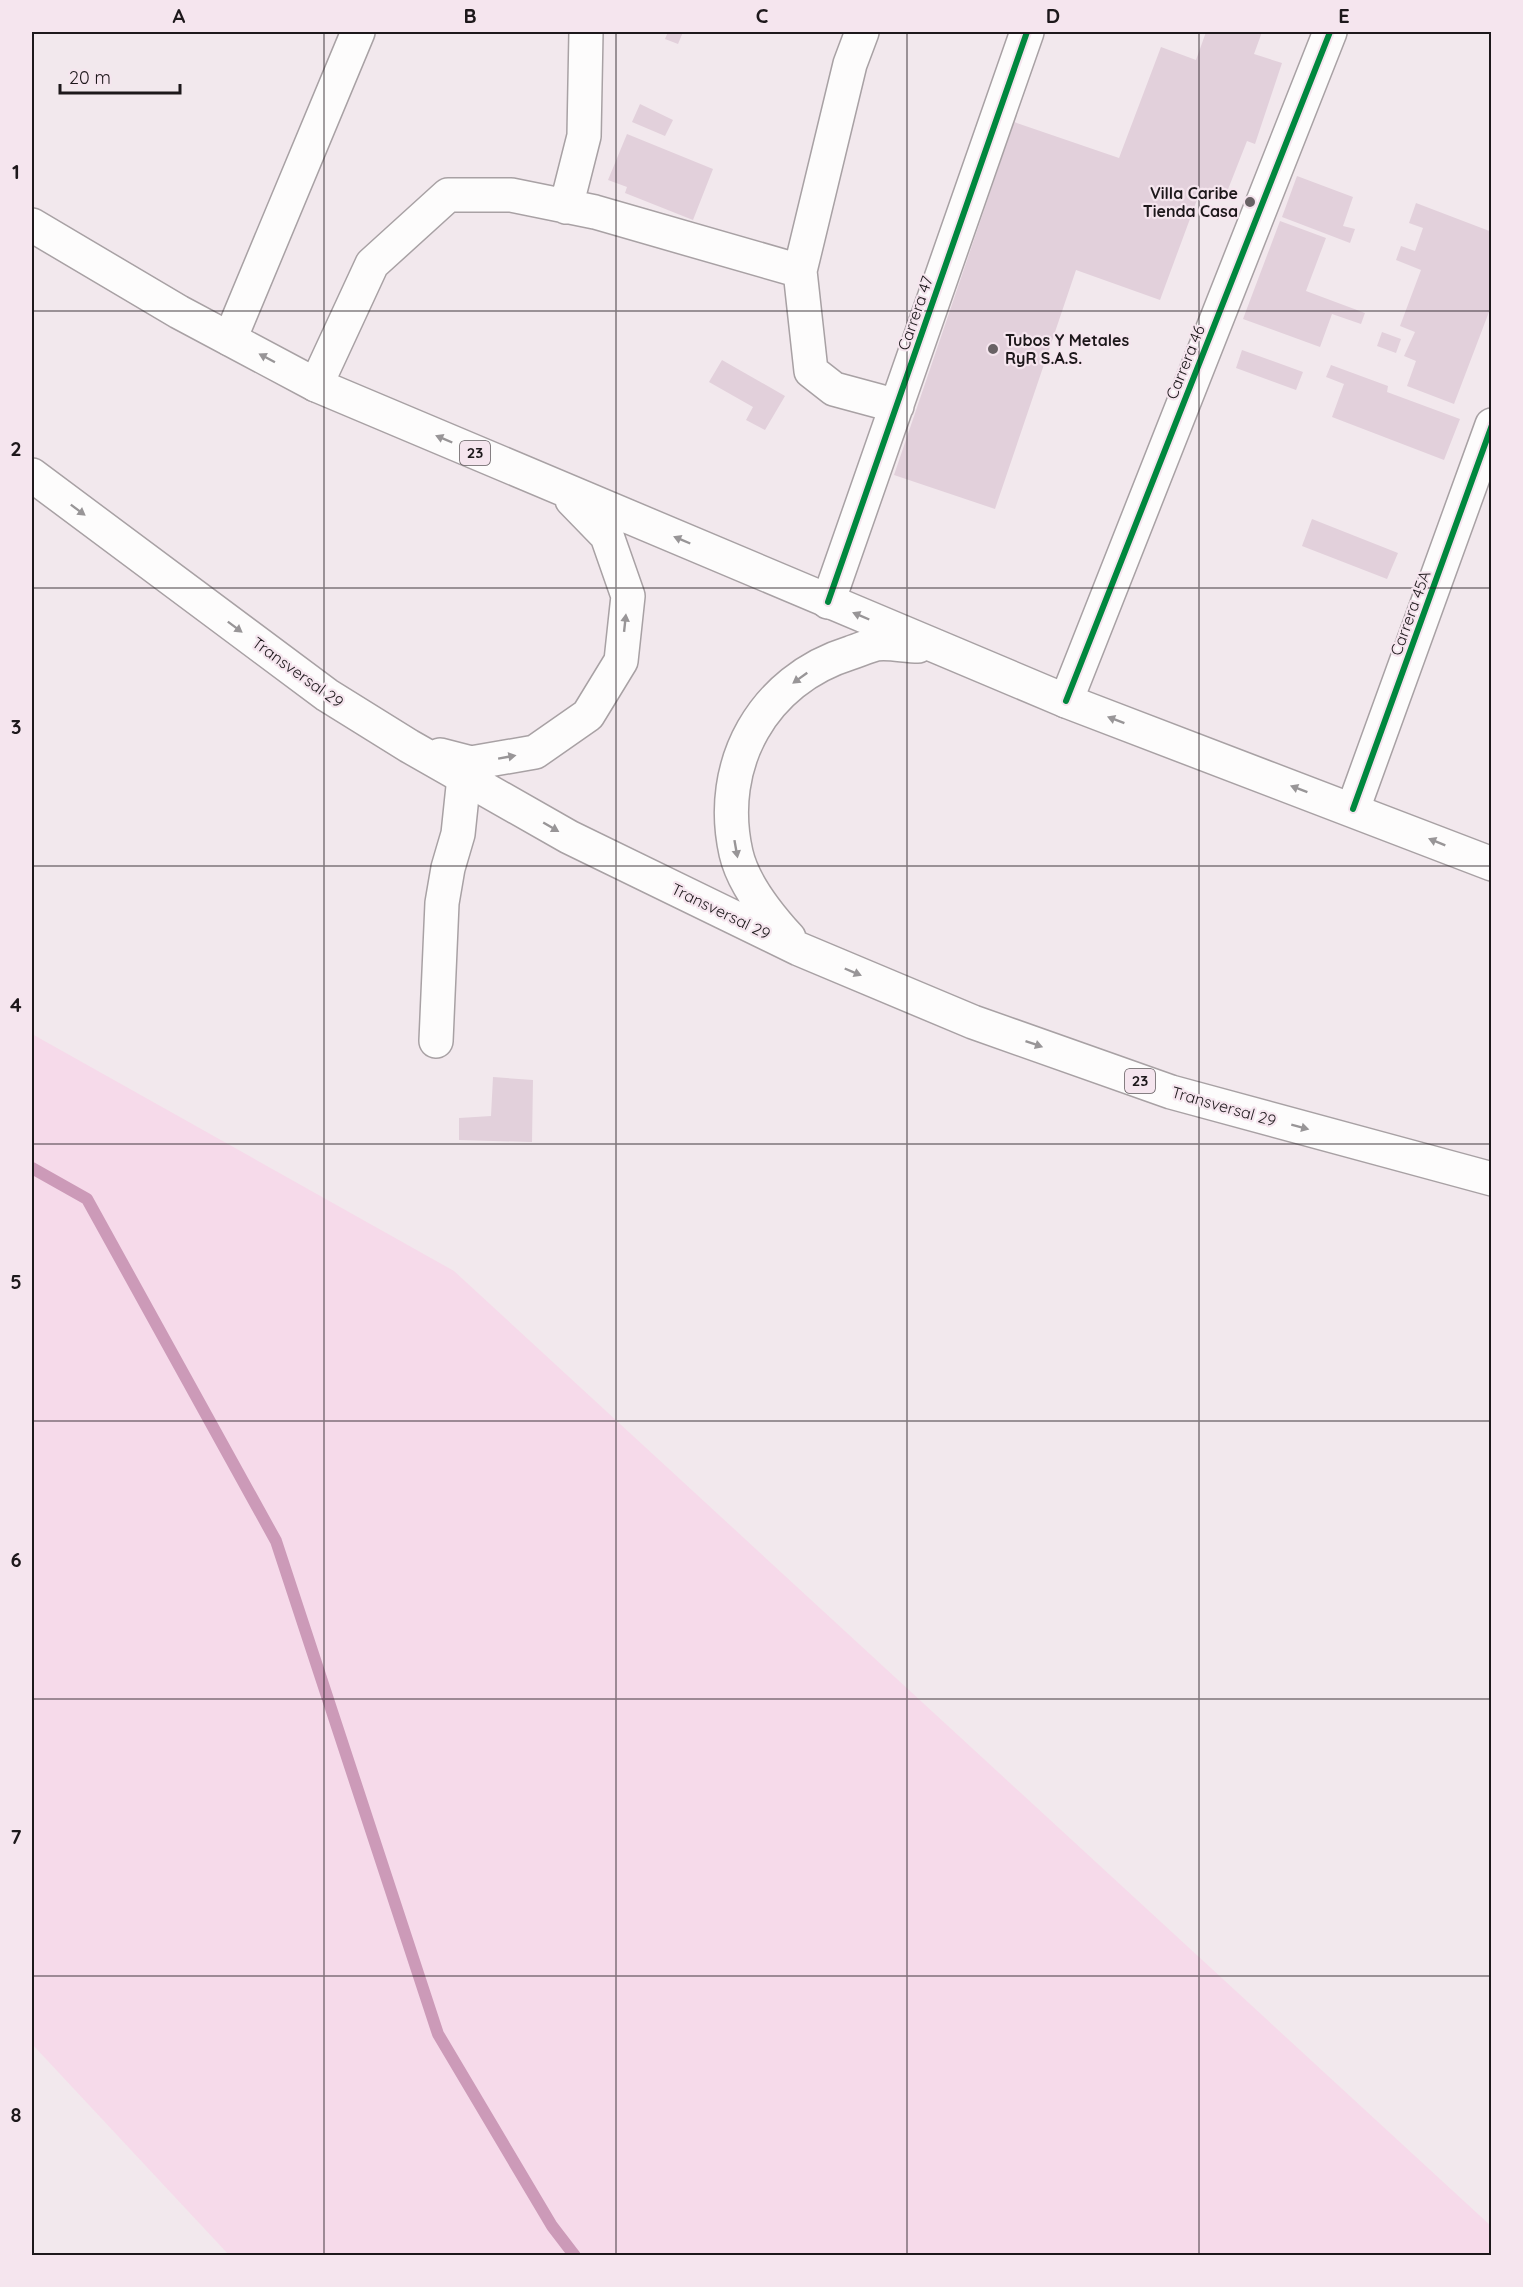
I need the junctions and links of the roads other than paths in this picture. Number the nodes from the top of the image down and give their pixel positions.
1 (358, 32) edge
2 (586, 32) edge
3 (862, 32) edge
4 (1027, 32) edge
5 (1330, 32) edge
6 (566, 207) junction
7 (32, 225) edge
8 (800, 271) junction
9 (230, 339) junction
10 (316, 385) junction
11 (897, 406) junction
12 (1491, 425) edge
13 (32, 475) edge
14 (562, 490) junction
15 (828, 602) junction
16 (934, 647) junction
17 (1066, 701) junction
18 (409, 746) junction
19 (464, 777) junction
20 (1353, 809) junction
21 (1491, 864) edge
22 (799, 950) junction
23 (436, 1041) dead end
24 (1491, 1179) edge

1 - 9 main road
2 - 6 main road
3 - 8 main road
4 - 11 main road, Carrera 47
5 - 17 main road, Carrera 46
6 - 8 main road
6 - 10 main road
7 - 9 main road, 23
8 - 11 main road
10 -> 9 main road, 23
14 -> 10 main road, 23
11 - 15 main road, Carrera 47
12 - 20 main road, Carrera 45A
13 -> 18 main road, Transversal 29 / 23
15 -> 14 main road, 23
18 -> 14 main road
16 -> 15 main road, 23
16 - 17 main road, 23
16 -> 22 main road
20 -> 17 main road, 23
18 - 19 main road, Transversal 29 / 23
19 -> 22 main road, Transversal 29 / 23
19 - 23 main road
21 -> 20 main road, 23
22 -> 24 main road, Transversal 29 / 23

